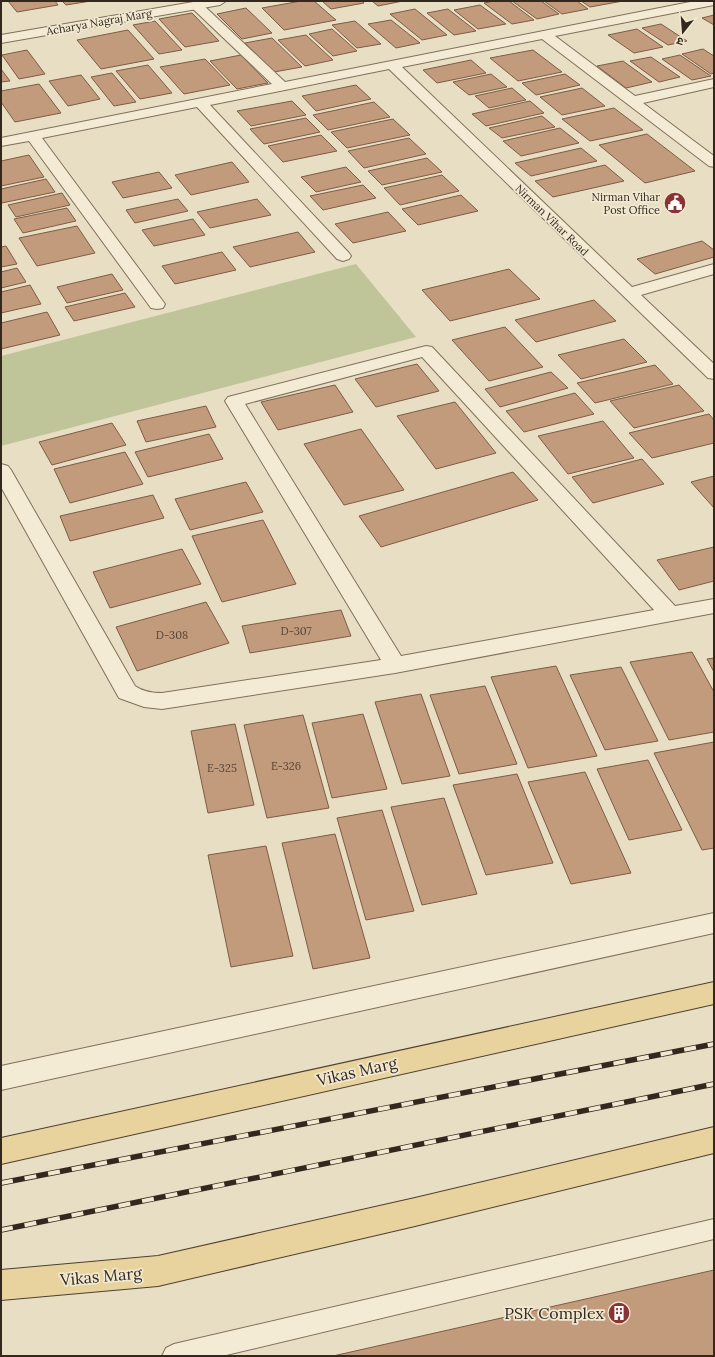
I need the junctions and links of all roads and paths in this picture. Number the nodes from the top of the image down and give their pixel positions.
1 (167, 1) edge
2 (220, 1) edge
3 (707, 2) edge
4 (196, 5) junction
5 (1, 30) edge
6 (545, 35) junction
7 (1, 39) edge
8 (392, 65) junction
9 (714, 83) edge
10 (283, 87) junction
11 (633, 101) junction
12 (201, 103) junction
13 (33, 136) junction
14 (1, 142) edge
15 (714, 163) edge
16 (343, 256) dead end
17 (714, 269) edge
18 (628, 293) junction
19 (157, 304) dead end
20 (714, 374) edge
21 (1, 470) edge
22 (714, 606) edge
23 (670, 614) junction
24 (395, 665) junction
25 (714, 923) edge
26 (714, 993) edge
27 (1, 1078) edge
28 (714, 1140) edge
29 (1, 1151) edge
30 (714, 1229) edge
31 (1, 1285) edge
32 (174, 1356) edge

1 - 5 street, Acharya Nagraj Marg
2 - 4 street, Acharya Nagraj Marg
3 - 6 street
4 - 7 street, Acharya Nagraj Marg
4 - 10 street
6 - 8 street
6 - 11 street
8 - 10 street
8 - 18 street, Nirman Vihar Road
9 - 11 street
10 - 12 street
11 - 15 street
12 - 13 street
12 - 16 street
13 - 14 street
13 - 19 street
17 - 18 street
18 - 20 street, Nirman Vihar Road
21 - 24 street
22 - 23 street
23 - 24 street
23 - 24 street
25 - 27 street
26 - 29 main road, Vikas Marg
28 - 31 main road, Vikas Marg
30 - 32 lane

